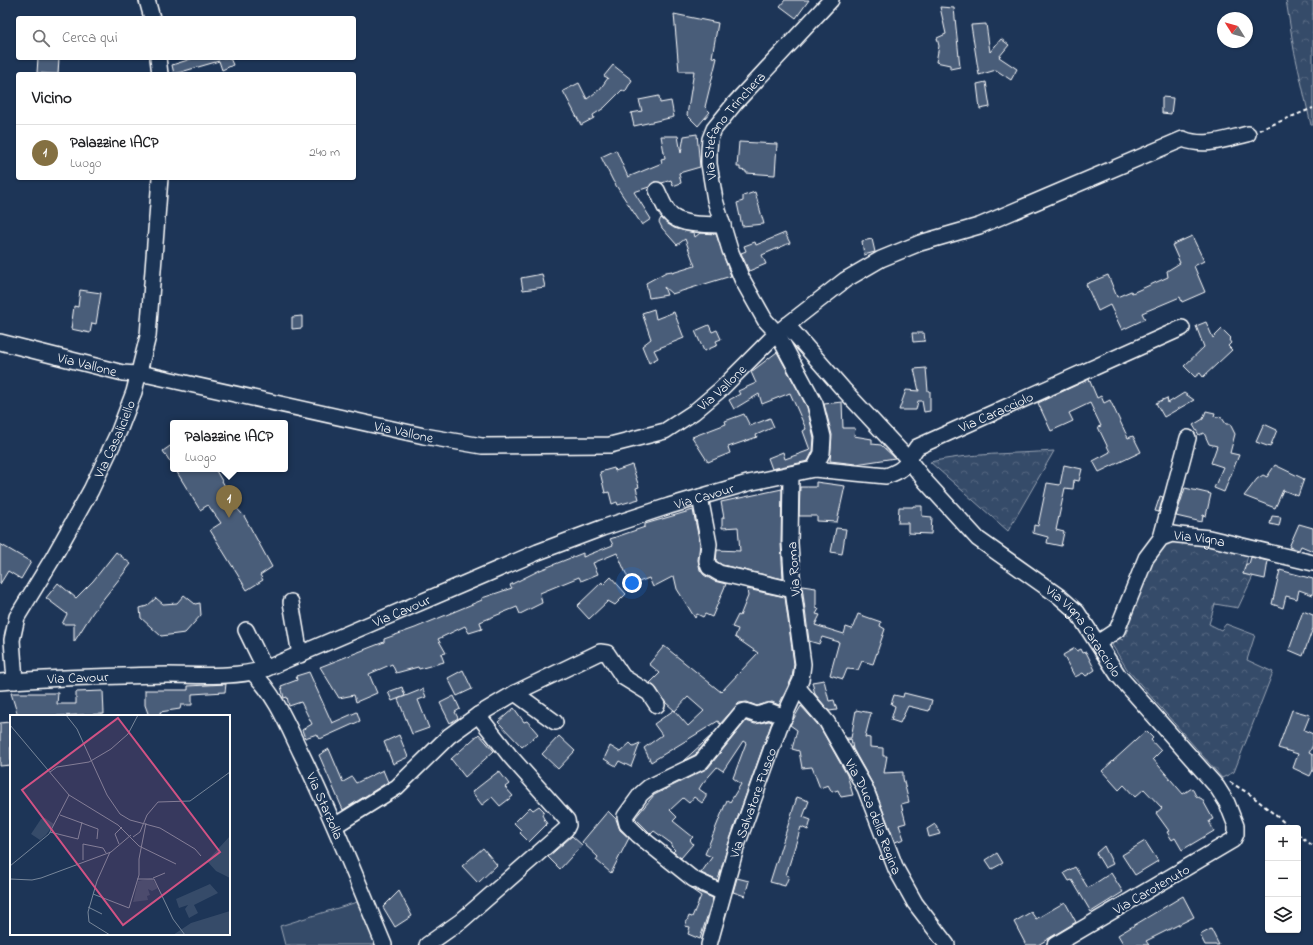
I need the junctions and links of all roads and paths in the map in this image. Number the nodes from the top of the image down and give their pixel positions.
1 (147, 0) edge
2 (831, 0) edge
3 (151, 16) edge
4 (158, 60) edge
5 (160, 72) edge
6 (1313, 108) edge
7 (1248, 134) joint
8 (160, 180) edge
9 (657, 190) dead end
10 (723, 225) junction
11 (1182, 328) dead end
12 (782, 329) junction
13 (0, 342) edge
14 (139, 374) junction
15 (1188, 438) dead end
16 (908, 458) junction
17 (814, 469) junction
18 (791, 474) junction
19 (700, 497) junction
20 (1161, 538) junction
21 (1313, 563) edge
22 (793, 590) junction
23 (291, 602) dead end
24 (246, 630) dead end
25 (1099, 642) junction
26 (300, 655) junction
27 (803, 664) joint
28 (259, 671) junction
29 (15, 681) junction
30 (0, 682) edge
31 (799, 689) junction
32 (515, 693) junction
33 (658, 705) dead end
34 (478, 715) junction
35 (785, 717) junction
36 (555, 722) dead end
37 (1217, 787) junction
38 (336, 825) junction
39 (1287, 825) edge
40 (1236, 826) joint
41 (1301, 836) edge
42 (1313, 846) edge
43 (723, 893) junction
44 (384, 945) edge
45 (427, 945) edge
46 (709, 945) edge
47 (947, 945) edge
48 (1055, 945) edge

1 - 3 street
2 - 10 street, Via Stefano Trinchera
4 - 5 street
6 - 7 path
7 - 12 street, Via Vallone
8 - 14 street, Via Casaliciello
9 - 10 street
10 - 12 street, Via Stefano Trinchera
11 - 16 street, Via Caracciolo
12 - 14 street, Via Vallone
12 - 16 street, Via Vigna Caracciolo
12 - 17 street, Via Stefano Trinchera
13 - 14 street, Via Vallone
14 - 29 street, Via Casaliciello
15 - 20 street
16 - 17 street, Via Caracciolo
16 - 25 street, Via Vigna Caracciolo
17 - 18 street, Via Cavour
18 - 19 street, Via Cavour
18 - 22 street, Via Roma
19 - 22 street
19 - 26 street, Via Cavour
20 - 21 street, Via Vigna
20 - 25 street, Via Vigna
22 - 27 street, Via Roma
23 - 26 street
24 - 28 street, Via Starzolla
25 - 37 street, Via Vigna Caracciolo
26 - 28 street, Via Cavour
27 - 31 street, Via Salvatore Fusco
28 - 29 street, Via Cavour
28 - 38 street, Via Starzolla
29 - 30 street, Via Cavour
31 - 35 street, Via Salvatore Fusco
31 - 47 street, Via Duca della Regina
32 - 33 street
32 - 34 street
32 - 36 street
34 - 38 street
34 - 45 street
35 - 43 street, Via Salvatore Fusco
35 - 43 street
37 - 39 path
37 - 40 street, Via Vigna Caracciolo
38 - 44 street, Via Starzolla
40 - 48 street, Via Carotenuto
41 - 42 path
43 - 46 street, Via Salvatore Fusco

